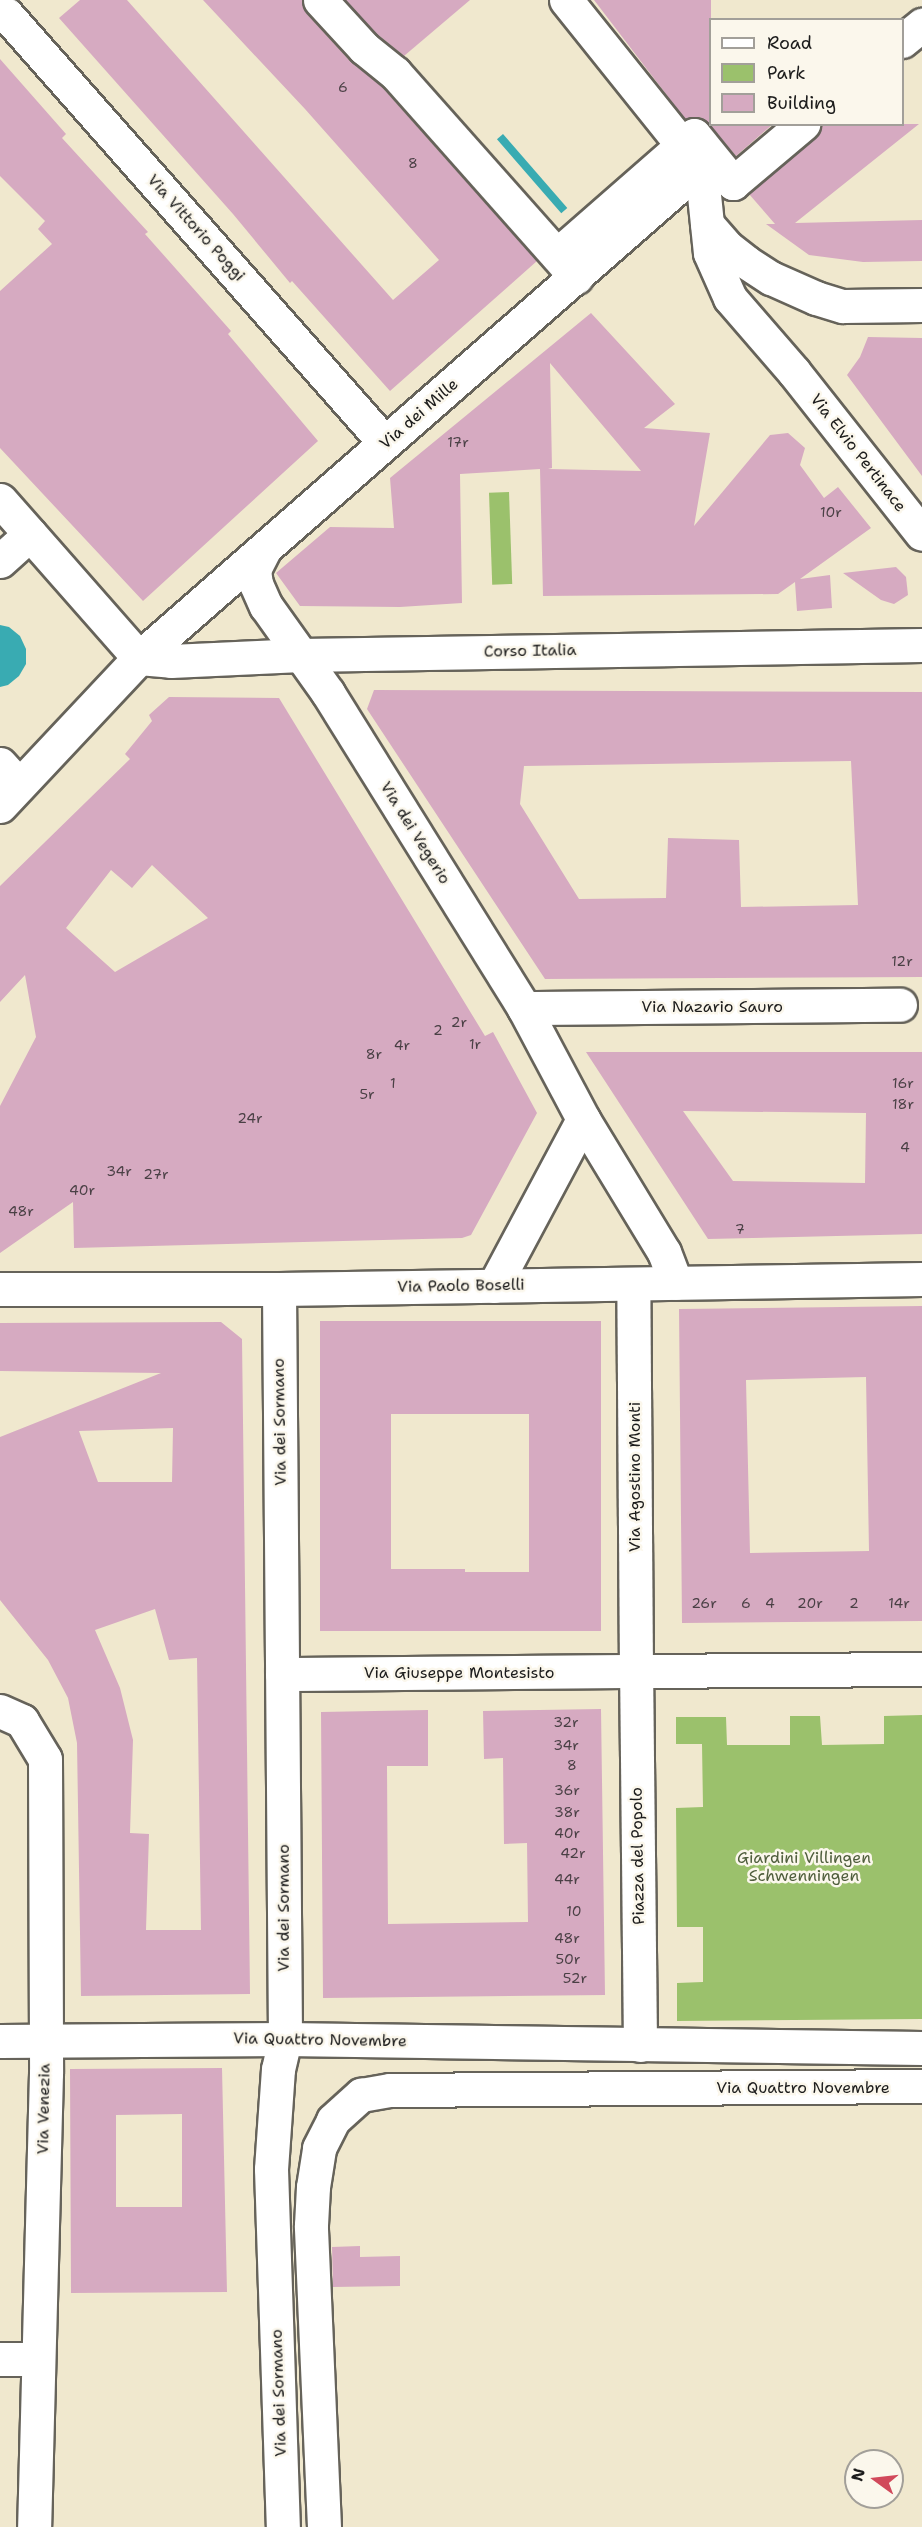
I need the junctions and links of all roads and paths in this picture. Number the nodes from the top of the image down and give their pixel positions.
1 (320, 0) edge
2 (566, 0) edge
3 (10, 11) edge
4 (922, 25) edge
5 (904, 40) edge
6 (801, 126) edge
7 (690, 157) junction
8 (707, 224) junction
9 (566, 266) junction
10 (922, 305) edge
11 (385, 443) junction
12 (0, 500) edge
13 (30, 534) junction
14 (922, 534) edge
15 (264, 550) junction
16 (0, 561) edge
17 (922, 645) edge
18 (302, 655) junction
19 (139, 658) junction
20 (6, 785) edge
21 (900, 1005) dead end
22 (524, 1008) junction
23 (584, 1119) junction
24 (922, 1279) edge
25 (676, 1283) junction
26 (633, 1284) junction
27 (494, 1286) junction
28 (279, 1288) junction
29 (0, 1290) edge
30 (922, 1669) edge
31 (636, 1671) junction
32 (282, 1674) junction
33 (0, 1711) edge
34 (285, 2038) junction
35 (0, 2041) edge
36 (46, 2041) junction
37 (640, 2045) junction
38 (922, 2048) edge
39 (922, 2086) edge
40 (0, 2359) edge
41 (37, 2359) junction
42 (34, 2527) edge
43 (283, 2527) edge
44 (324, 2527) edge

1 - 9 street
2 - 7 street
3 - 11 street, Via Vittorio Poggi
4 - 5 street
6 - 7 street
7 - 8 street, Via Elvio Pertinace
7 - 9 street, Via dei Mille
8 - 10 street
8 - 14 street, Via Elvio Pertinace
9 - 11 street, Via dei Mille
11 - 15 street, Via dei Mille
12 - 13 street
13 - 16 street
13 - 19 street
15 - 18 street, Via dei Vegerio
15 - 19 street, Via dei Mille
17 - 18 street, Corso Italia
18 - 19 street, Corso Italia
18 - 22 street, Via dei Vegerio
19 - 20 street, Via dei Mille
21 - 22 street, Via Nazario Sauro
22 - 23 street, Via dei Vegerio
23 - 25 street, Via dei Vegerio
23 - 27 street
24 - 25 street, Via Paolo Boselli
25 - 26 street, Via Paolo Boselli
26 - 27 street, Via Paolo Boselli
26 - 31 street, Via Agostino Monti
27 - 28 street, Via Paolo Boselli
28 - 29 street, Via Paolo Boselli
28 - 32 street, Via dei Sormano
30 - 31 street
31 - 32 street, Via Giuseppe Montesisto
31 - 37 street, Piazza del Popolo
32 - 34 street, Via dei Sormano
33 - 36 street, Via Venezia
34 - 36 street, Via Quattro Novembre
34 - 37 street, Via Quattro Novembre
34 - 43 street, Via dei Sormano
35 - 36 street, Via Quattro Novembre
36 - 41 street, Via Venezia
37 - 38 street
39 - 44 street, Via Quattro Novembre
40 - 41 street
41 - 42 street, Via Venezia

